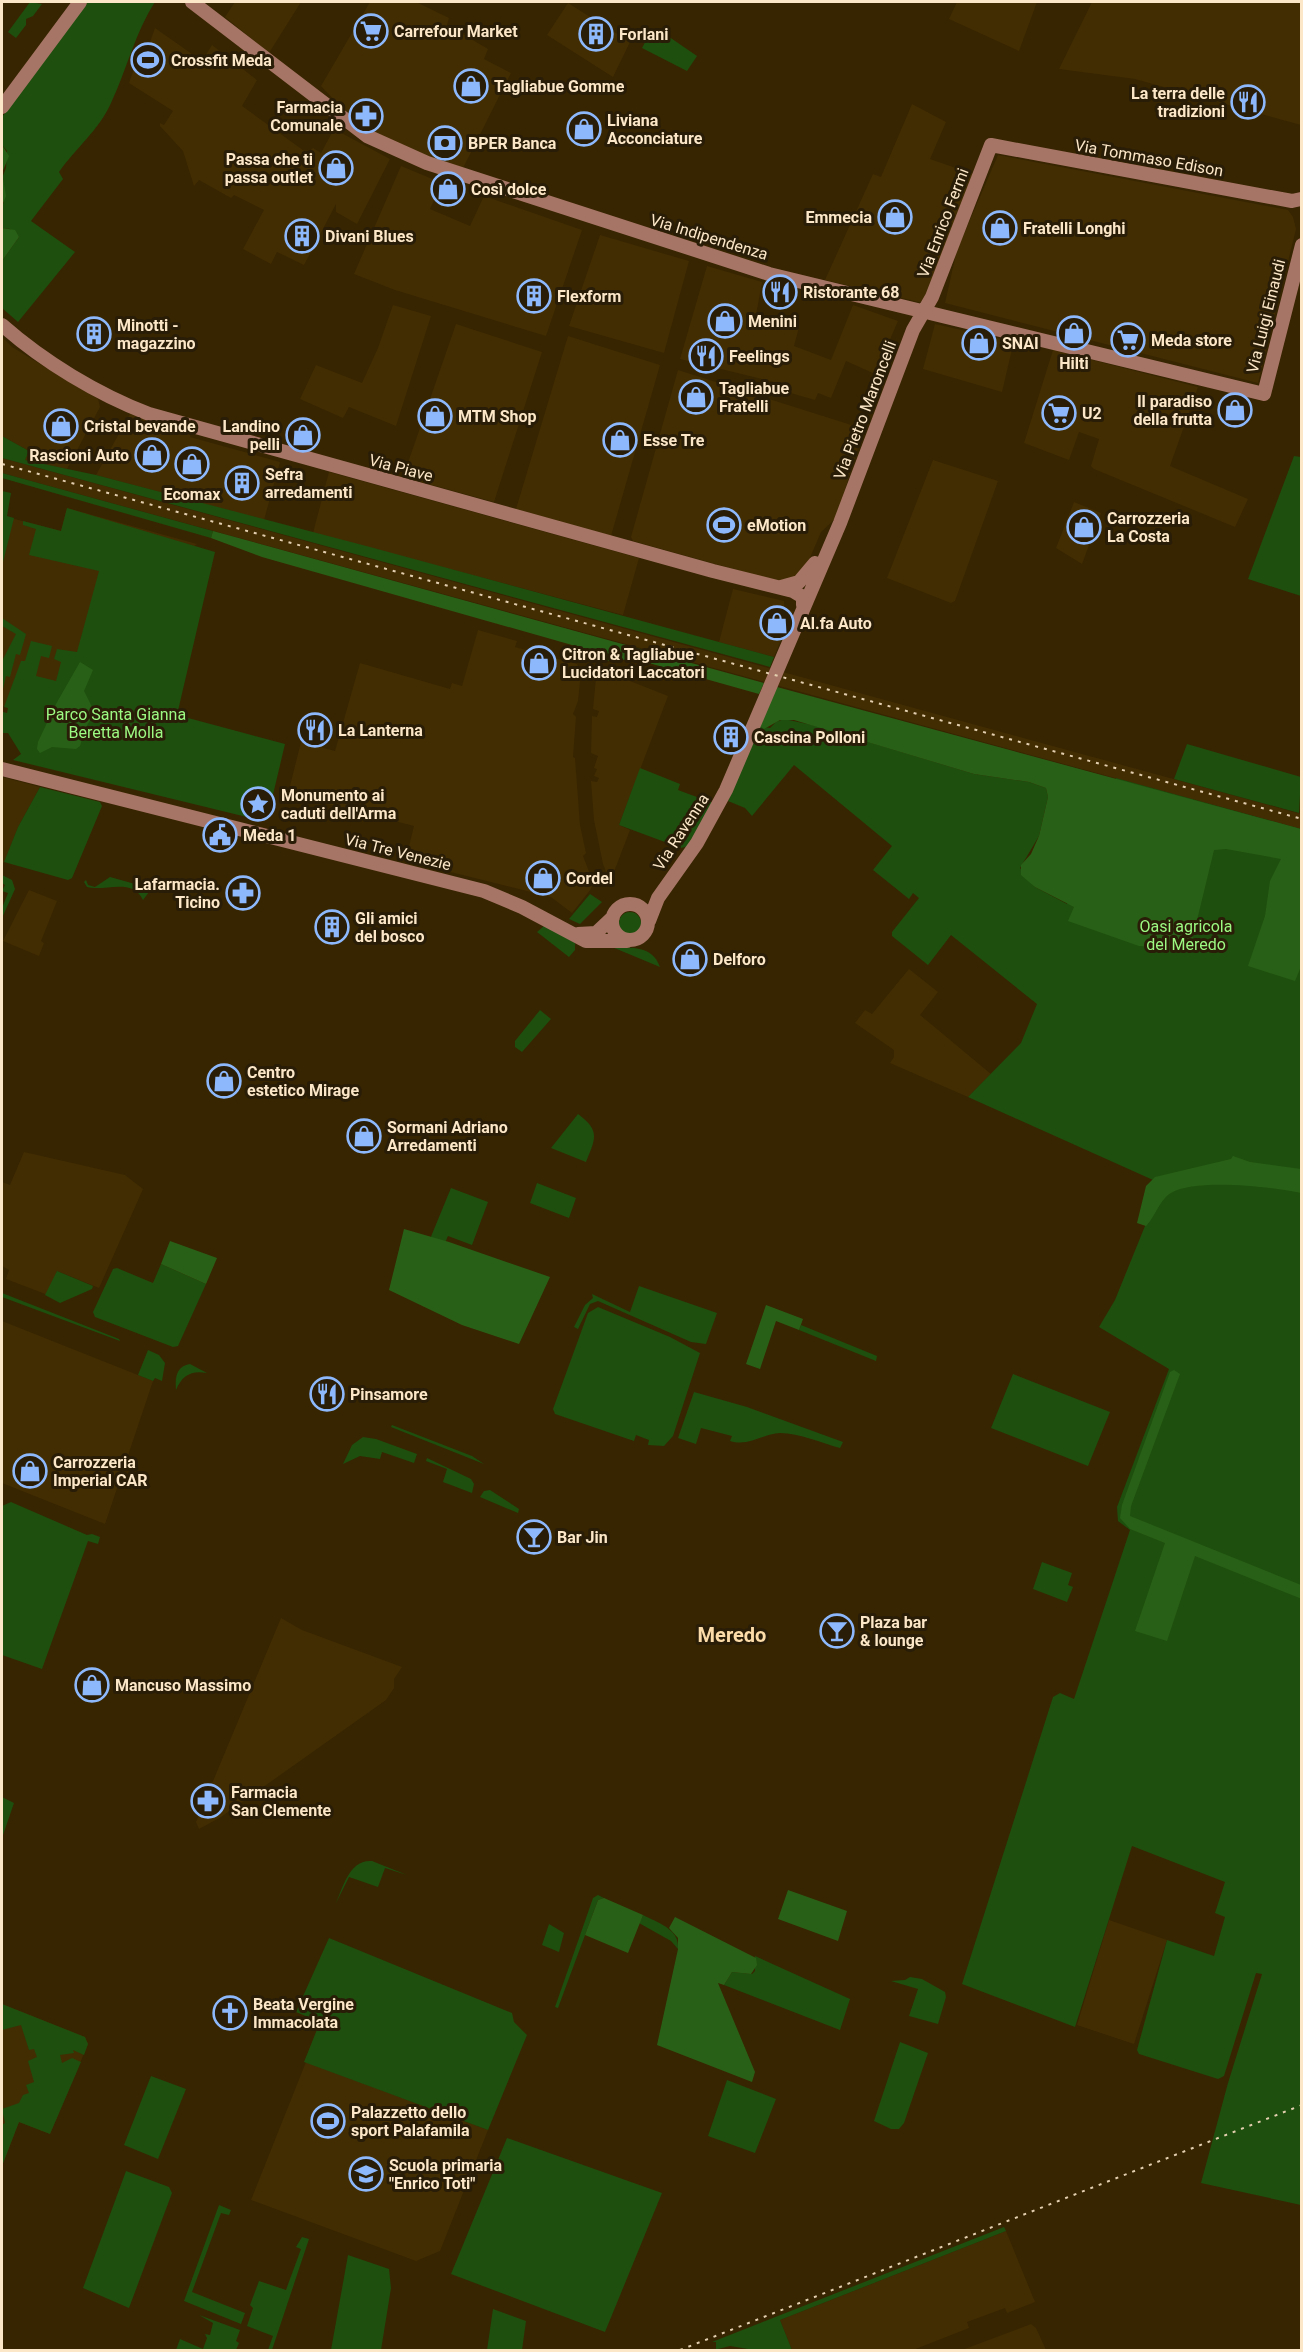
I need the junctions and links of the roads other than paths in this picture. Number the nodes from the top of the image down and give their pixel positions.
1 (80, 2) edge
2 (192, 2) edge
3 (2, 107) edge
4 (991, 145) joint
5 (1301, 200) edge
6 (1302, 245) edge
7 (925, 311) junction
8 (2, 325) edge
9 (1264, 394) joint
10 (840, 523) junction
11 (773, 587) junction
12 (801, 611) junction
13 (766, 693) joint
14 (2, 769) edge
15 (664, 888) junction
16 (631, 904) junction
17 (613, 917) junction
18 (649, 921) junction
19 (570, 932) junction
20 (627, 940) junction

1 - 3 street
2 - 7 street, Via Indipendenza
4 - 5 street, Via Tommaso Edison
4 - 7 street, Via Enrico Fermi
6 - 9 street, Via Luigi Einaudi
7 - 9 street, Via Indipendenza
7 - 10 street, Via Pietro Maroncelli
8 - 11 street, Via Piave
10 - 11 street, Via Pietro Maroncelli
10 - 12 street, Via Pietro Maroncelli
11 - 12 street
12 - 13 street, Via Pietro Maroncelli
13 - 15 street, Via Ravenna
14 - 19 street, Via Tre Venezie
15 - 16 street, Via Ravenna
15 - 18 street, Via Ravenna
16 - 17 street
16 - 18 street
17 - 19 street, Via Tre Venezie
17 - 20 street
18 - 20 street
19 - 20 street, Via Tre Venezie

